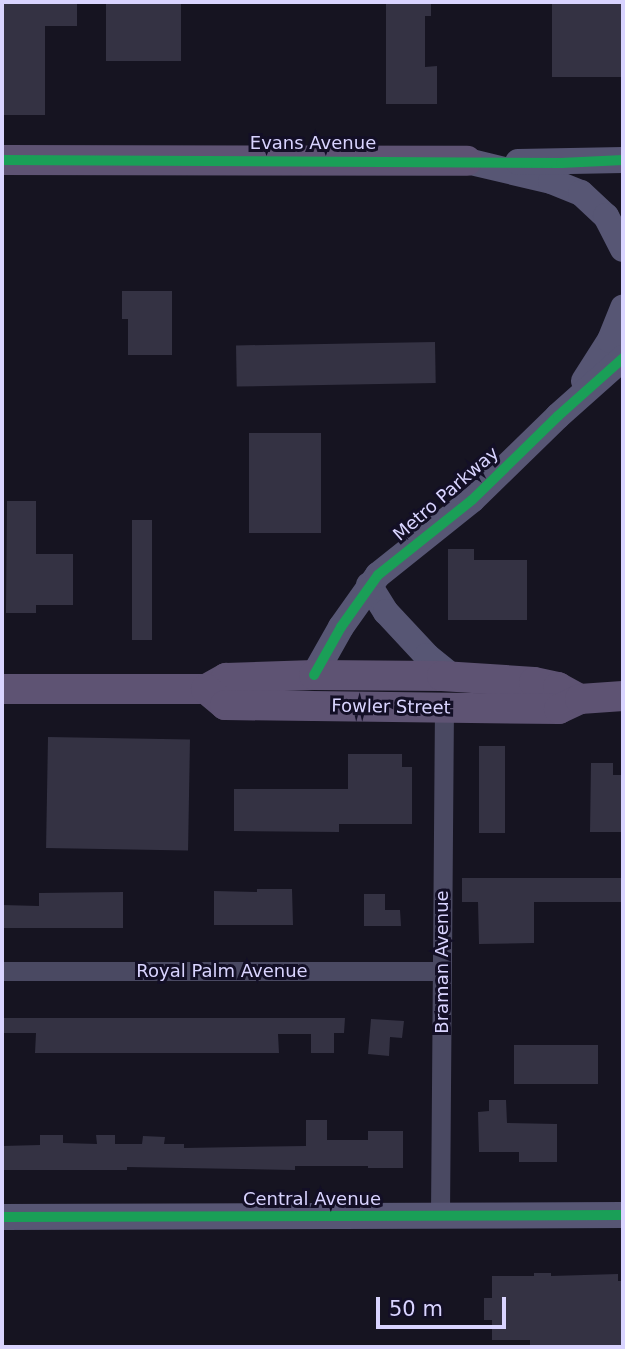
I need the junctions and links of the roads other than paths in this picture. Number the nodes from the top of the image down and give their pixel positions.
1 (2, 160) edge
2 (623, 160) edge
3 (467, 161) junction
4 (623, 249) edge
5 (623, 308) edge
6 (623, 358) edge
7 (558, 416) junction
8 (369, 585) junction
9 (314, 675) junction
10 (453, 677) junction
11 (2, 689) edge
12 (206, 689) junction
13 (569, 693) junction
14 (623, 696) edge
15 (269, 706) junction
16 (444, 709) junction
17 (2, 971) edge
18 (442, 971) junction
19 (623, 1215) edge
20 (440, 1216) junction
21 (2, 1217) edge

1 - 3 main road, Evans Avenue
2 - 3 main road, Evans Avenue
3 - 4 main road
5 - 7 main road
6 - 7 main road, Metro Parkway
7 - 8 main road, Metro Parkway
8 - 9 main road, Metro Parkway
8 - 10 main road
9 - 10 main road, Fowler Street
9 - 12 main road, Fowler Street
9 - 15 main road
10 - 13 main road, Fowler Street
11 - 12 main road, Fowler Street
12 - 15 main road, Fowler Street
13 - 14 main road, Fowler Street
13 - 16 main road, Fowler Street
15 - 16 main road, Fowler Street
16 - 18 street, Braman Avenue
17 - 18 street, Royal Palm Avenue
18 - 20 street, Braman Avenue
19 - 20 main road, Central Avenue
20 - 21 main road, Central Avenue

